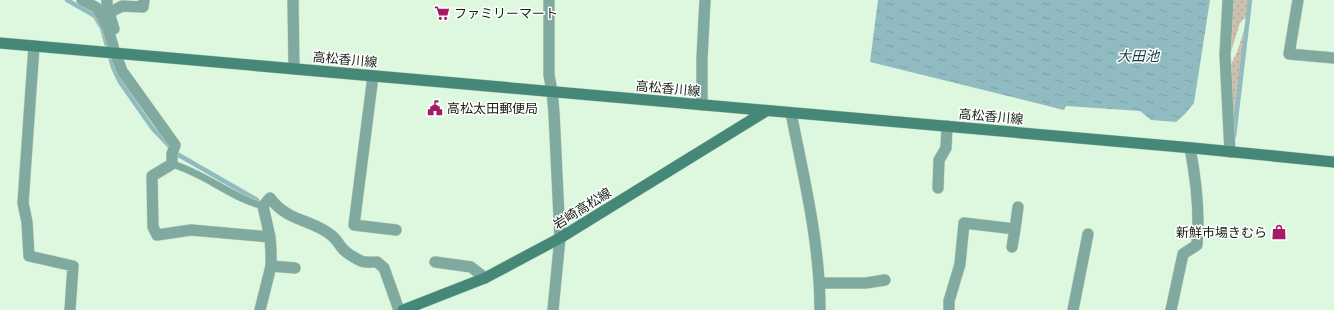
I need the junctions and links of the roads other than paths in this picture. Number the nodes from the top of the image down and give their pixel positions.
1 (82, 0) edge
2 (107, 0) edge
3 (144, 0) edge
4 (293, 0) edge
5 (549, 0) edge
6 (705, 0) edge
7 (1228, 0) edge
8 (1298, 0) edge
9 (109, 13) junction
10 (0, 43) edge
11 (34, 46) junction
12 (116, 54) junction
13 (1334, 58) edge
14 (294, 69) junction
15 (373, 76) junction
16 (552, 91) junction
17 (702, 105) junction
18 (766, 111) junction
19 (791, 113) junction
20 (947, 126) junction
21 (1190, 148) junction
22 (1230, 152) junction
23 (173, 155) junction
24 (1334, 162) edge
25 (938, 188) dead end
26 (260, 205) junction
27 (1018, 207) dead end
28 (1014, 229) junction
29 (396, 230) dead end
30 (1088, 234) dead end
31 (270, 237) junction
32 (560, 238) junction
33 (1012, 247) dead end
34 (435, 262) dead end
35 (271, 266) junction
36 (295, 268) dead end
37 (485, 278) junction
38 (885, 280) dead end
39 (820, 283) junction
40 (421, 306) edge
41 (70, 310) edge
42 (260, 310) edge
43 (398, 310) edge
44 (403, 310) edge
45 (553, 310) edge
46 (820, 310) edge
47 (949, 310) edge
48 (1073, 310) edge
49 (1172, 310) edge

1 - 12 street
2 - 9 street
3 - 9 street
4 - 14 street
5 - 16 street
6 - 17 street
7 - 22 street
8 - 13 street
9 - 12 street
10 - 11 main road, 高松香川線
11 - 12 main road, 高松香川線
11 - 41 street
12 - 14 main road, 高松香川線
12 - 23 street
14 - 15 main road, 高松香川線
15 - 16 main road, 高松香川線
15 - 29 street
16 - 17 main road, 高松香川線
16 - 32 street
17 - 18 main road, 高松香川線
18 - 19 main road, 高松香川線
18 - 32 main road, 岩崎高松線
19 - 20 main road, 高松香川線
19 - 39 street
20 - 21 main road, 高松香川線
20 - 25 street
21 - 22 main road, 高松香川線
21 - 49 street
22 - 24 main road, 高松香川線
23 - 26 lane
23 - 31 street
26 - 31 street
26 - 43 street
27 - 28 street
28 - 33 street
28 - 47 street
30 - 48 street
31 - 35 street
32 - 37 main road, 岩崎高松線
32 - 45 street
34 - 37 street
35 - 36 street
35 - 42 street
37 - 40 main road, 岩崎高松線
38 - 39 street
39 - 46 street
40 - 44 main road, 岩崎高松線

